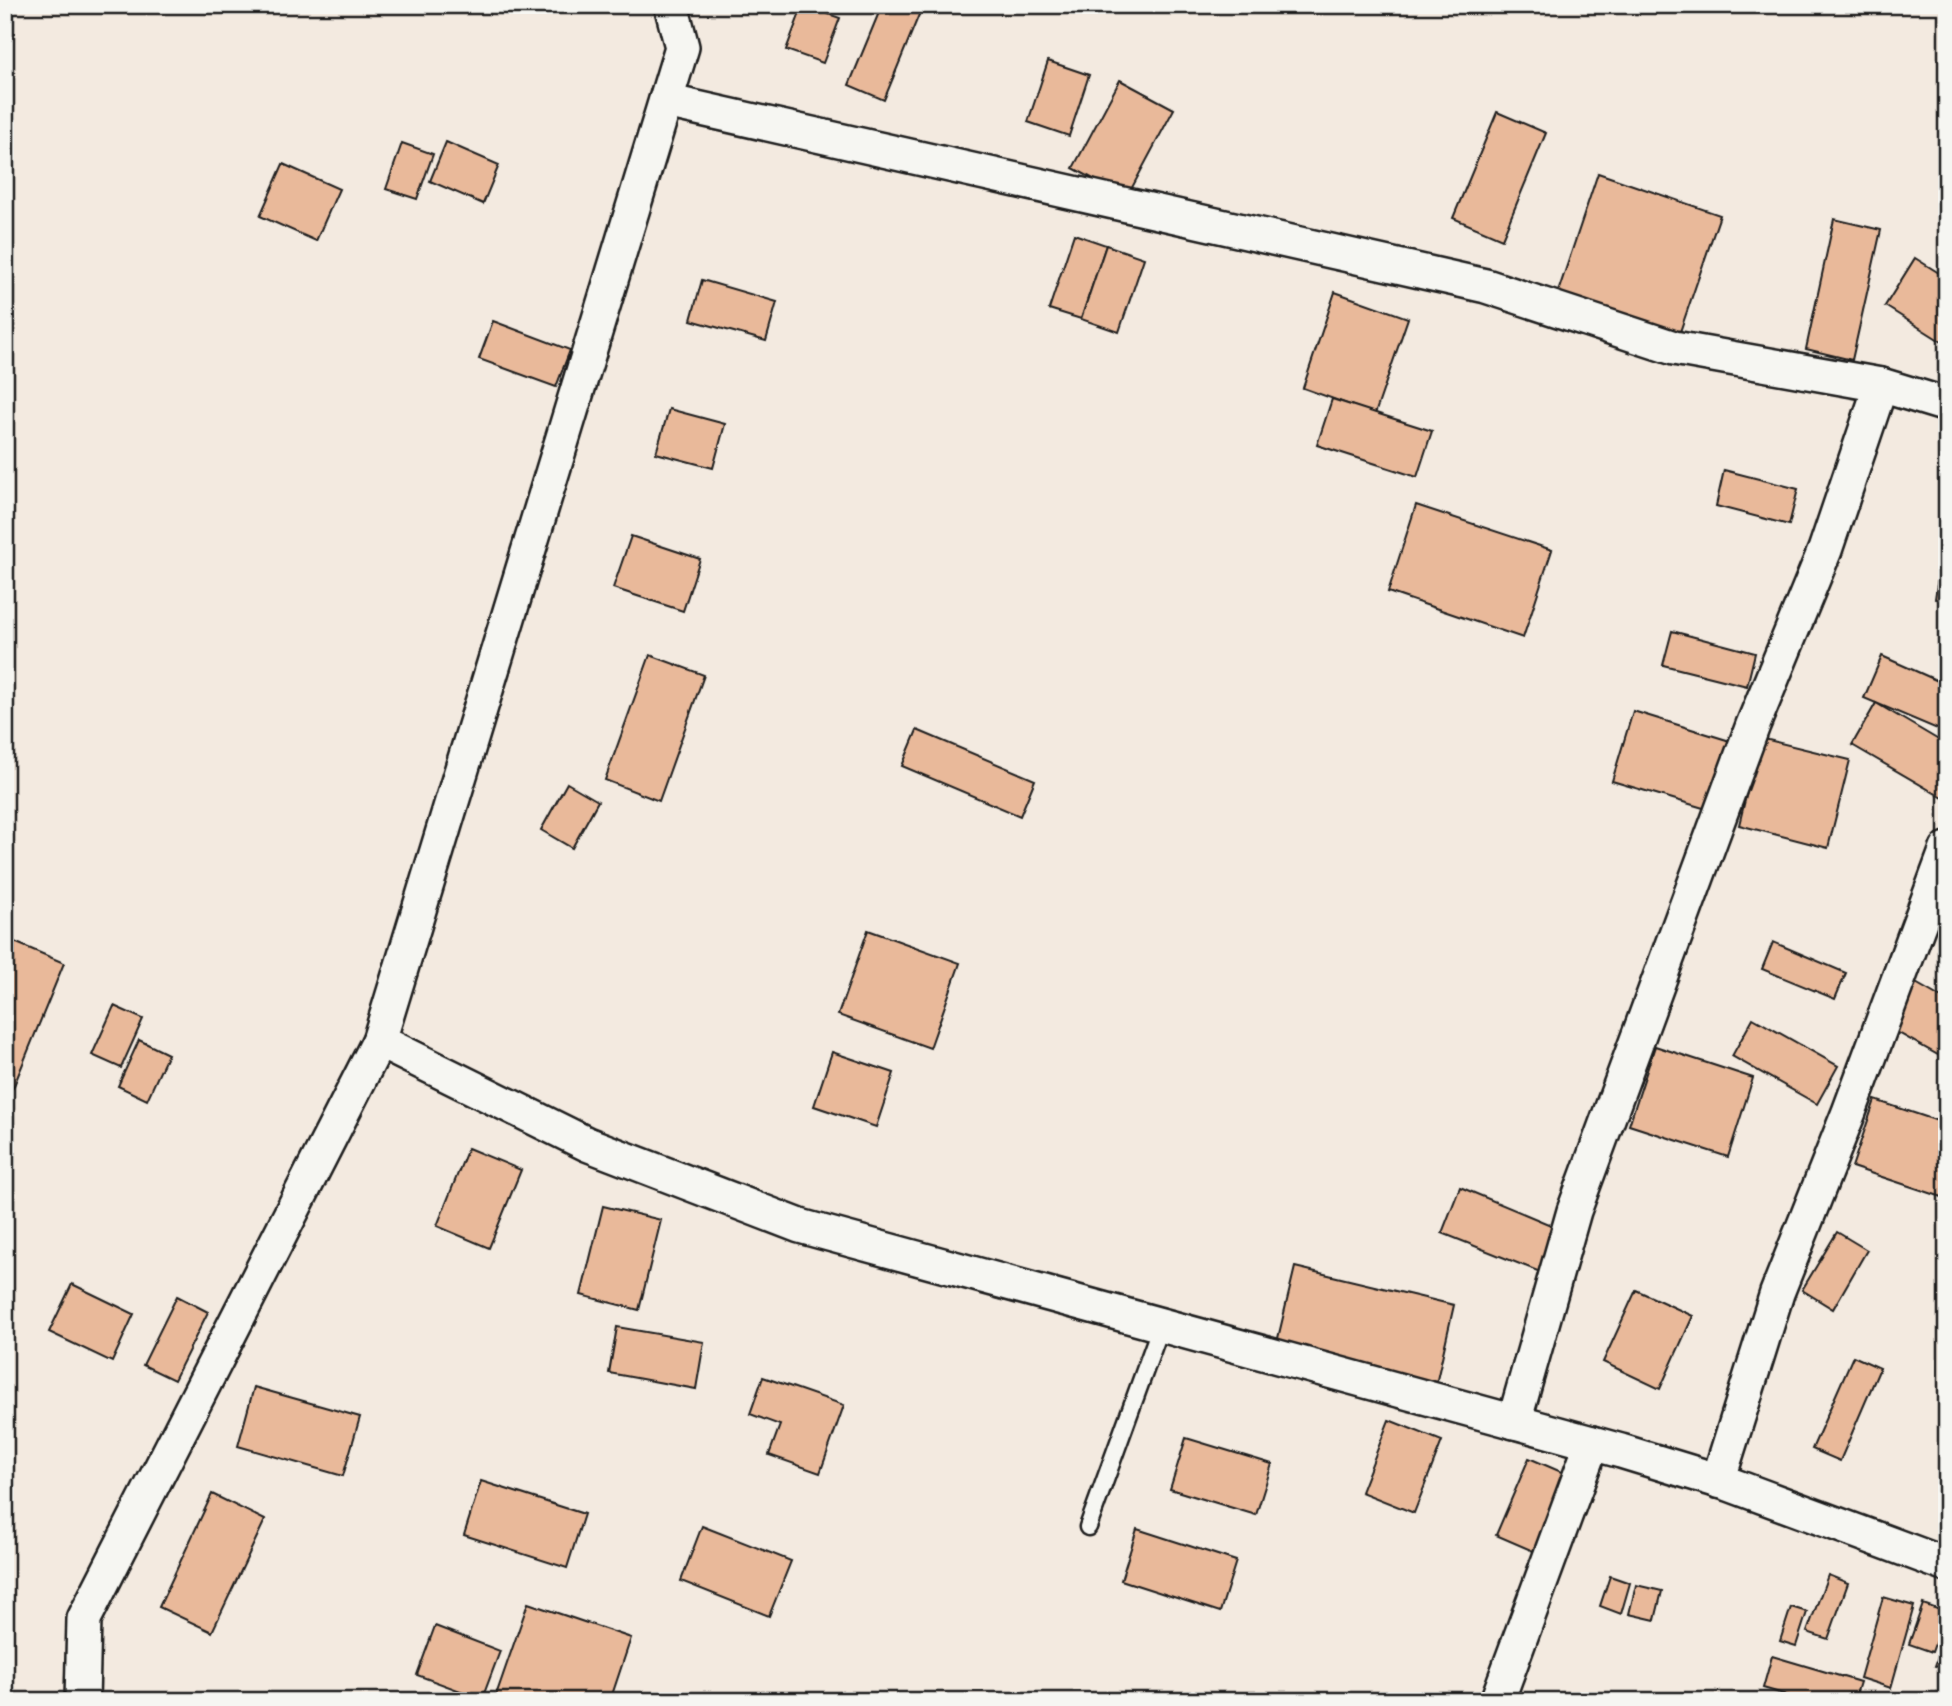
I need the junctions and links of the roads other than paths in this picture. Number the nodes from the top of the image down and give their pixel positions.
1 (671, 5) edge
2 (666, 101) junction
3 (1881, 385) junction
4 (1947, 405) edge
5 (1947, 849) edge
6 (379, 1041) junction
7 (1161, 1326) junction
8 (1514, 1422) junction
9 (1592, 1443) junction
10 (1718, 1481) junction
11 (1088, 1527) dead end
12 (1947, 1565) edge
13 (82, 1701) edge
14 (1497, 1701) edge

1 - 2 street
2 - 3 street
2 - 6 street
3 - 4 street
3 - 8 street
5 - 10 street
6 - 7 street
6 - 13 street
7 - 8 street
7 - 11 lane
8 - 9 street
9 - 10 street
9 - 14 street
10 - 12 street

